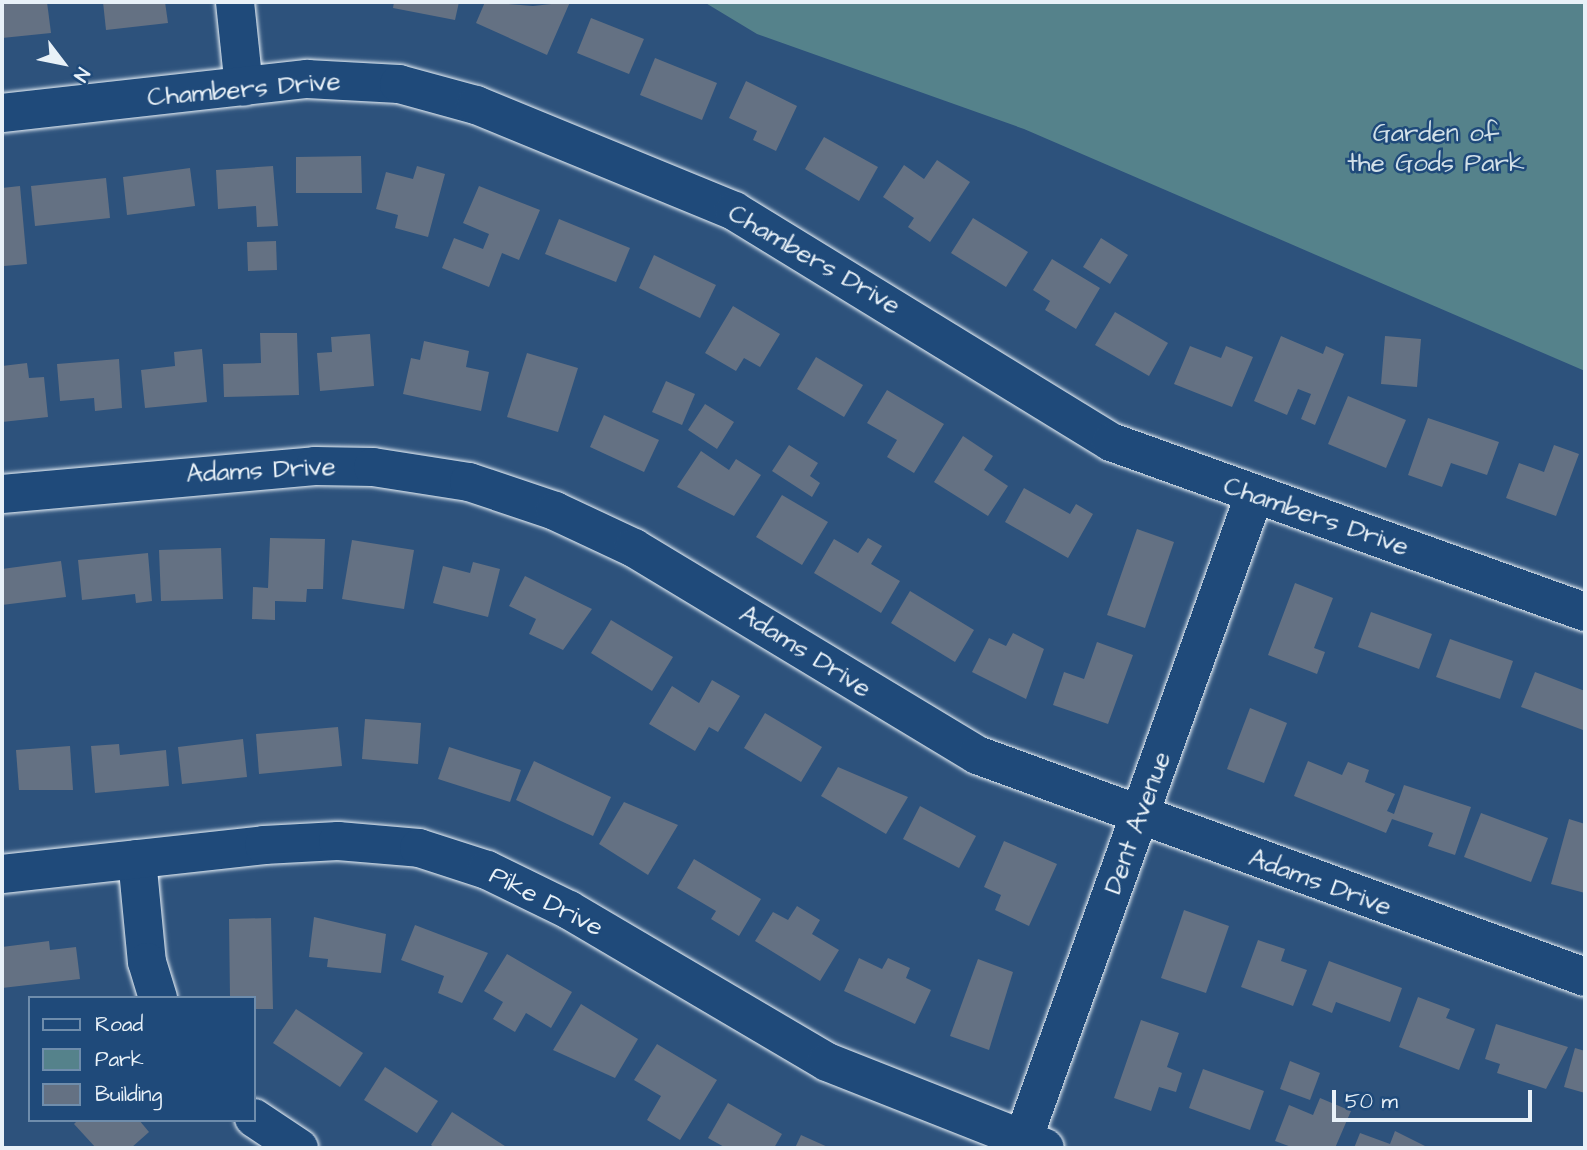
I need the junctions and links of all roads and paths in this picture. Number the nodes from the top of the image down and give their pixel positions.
1 (235, 2) edge
2 (244, 87) junction
3 (2, 113) edge
4 (2, 494) edge
5 (1254, 496) junction
6 (1585, 612) edge
7 (1141, 816) junction
8 (136, 859) junction
9 (2, 874) edge
10 (1585, 977) edge
11 (157, 996) edge
12 (256, 1119) edge
13 (1029, 1145) edge
14 (299, 1148) edge

1 - 2 street
2 - 3 street, Chambers Drive
2 - 5 street, Chambers Drive
4 - 7 street, Adams Drive
5 - 6 street, Chambers Drive
5 - 7 street, Dent Avenue
7 - 10 street, Adams Drive
7 - 13 street, Dent Avenue
8 - 9 street, Pike Drive
8 - 11 street
8 - 13 street, Pike Drive
12 - 14 street

